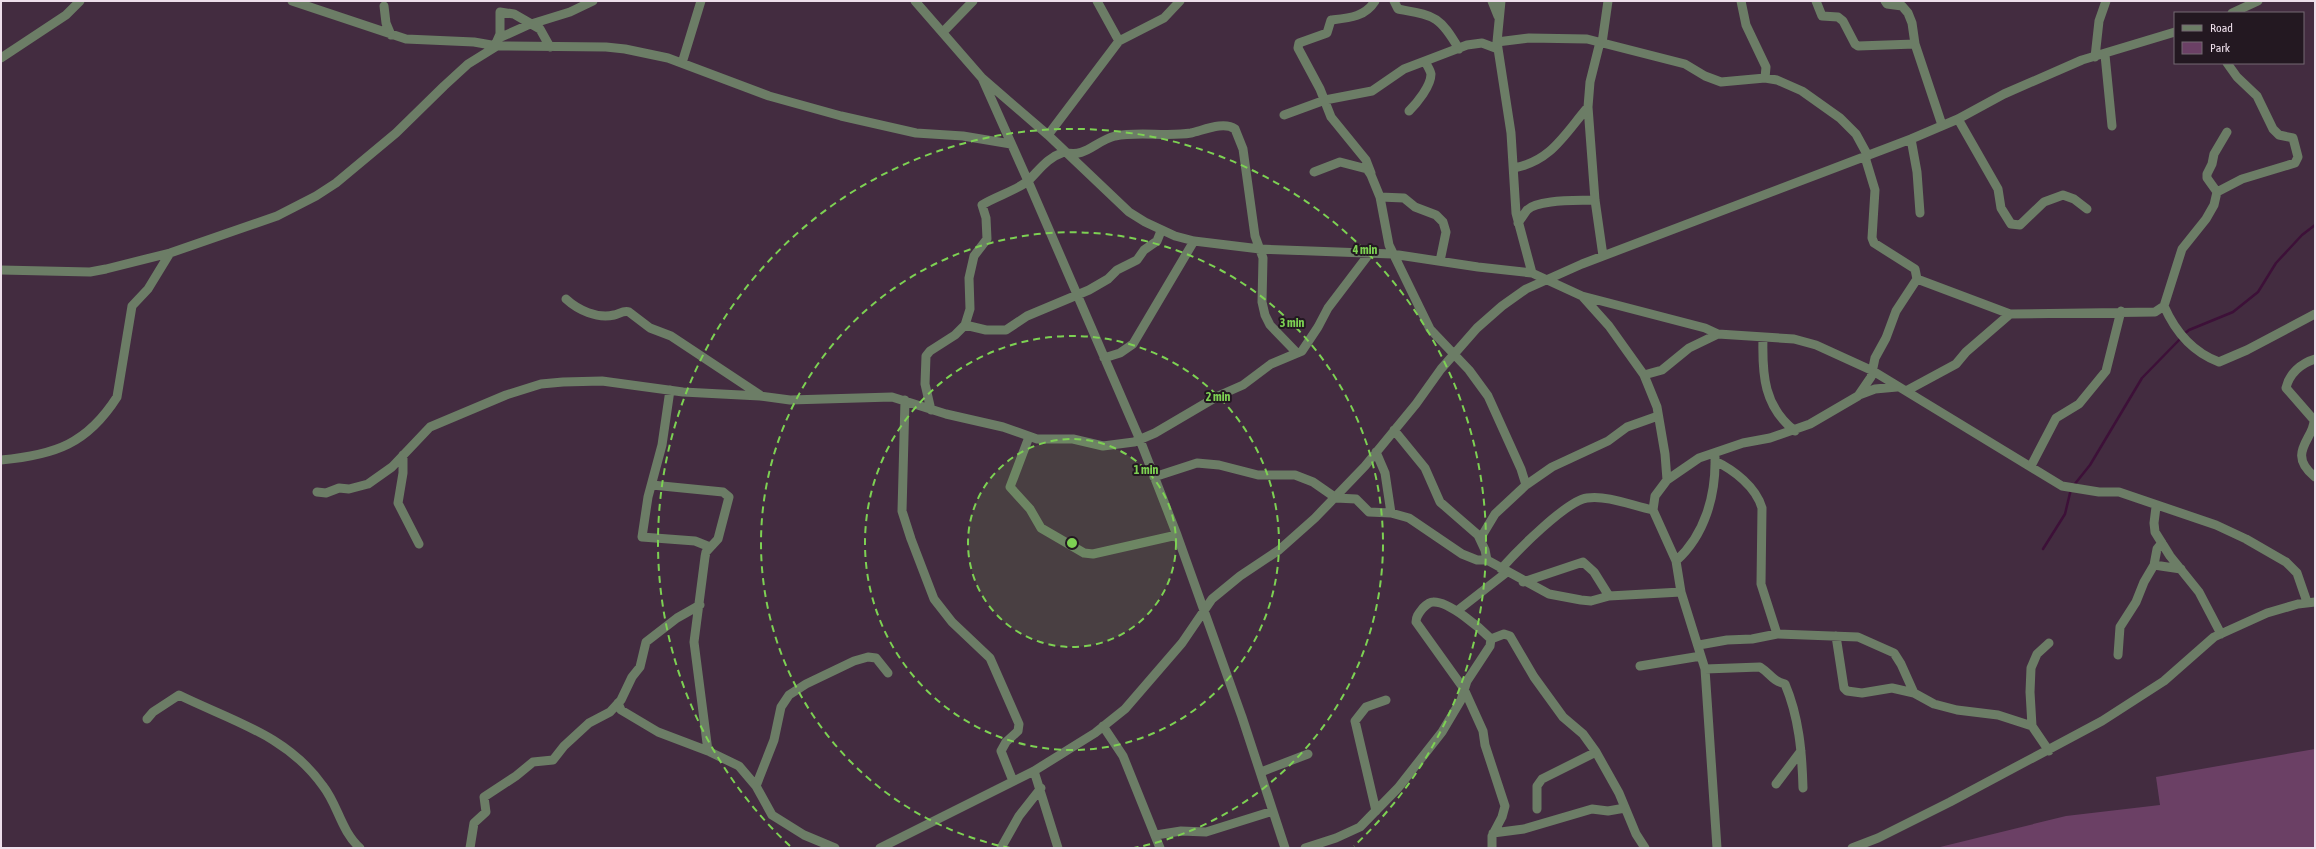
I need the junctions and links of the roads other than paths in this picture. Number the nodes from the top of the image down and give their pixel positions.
1 (80, 1) edge
2 (292, 1) edge
3 (593, 1) edge
4 (701, 1) edge
5 (915, 1) edge
6 (973, 1) edge
7 (1096, 1) edge
8 (1180, 1) edge
9 (1375, 1) edge
10 (1394, 1) edge
11 (1492, 1) edge
12 (1501, 1) edge
13 (1608, 1) edge
14 (1741, 1) edge
15 (1816, 1) edge
16 (1885, 1) edge
17 (2106, 1) edge
18 (2258, 1) edge
19 (384, 6) dead end
20 (2234, 12) edge
21 (1498, 16) junction
22 (532, 24) junction
23 (943, 32) junction
24 (2174, 32) edge
25 (392, 35) junction
26 (1119, 41) junction
27 (1601, 42) junction
28 (497, 43) junction
29 (1915, 44) junction
30 (1498, 46) junction
31 (550, 47) junction
32 (1459, 49) junction
33 (2105, 55) junction
34 (2095, 57) junction
35 (1, 58) edge
36 (1425, 62) junction
37 (682, 63) junction
38 (2228, 64) edge
39 (982, 78) junction
40 (1765, 78) junction
41 (1325, 100) junction
42 (1588, 107) junction
43 (1409, 111) dead end
44 (1284, 115) dead end
45 (1958, 119) junction
46 (1942, 126) junction
47 (2112, 126) dead end
48 (2227, 132) dead end
49 (1048, 135) junction
50 (1911, 139) junction
51 (1011, 144) junction
52 (1064, 152) junction
53 (1867, 157) junction
54 (1514, 168) junction
55 (1314, 172) dead end
56 (1371, 175) junction
57 (1028, 181) junction
58 (2217, 192) junction
59 (1380, 197) junction
60 (1595, 200) junction
61 (2087, 209) dead end
62 (1920, 213) dead end
63 (1518, 223) junction
64 (1161, 231) junction
65 (1194, 241) junction
66 (1260, 249) junction
67 (170, 254) junction
68 (1370, 254) junction
69 (1392, 254) junction
70 (1603, 256) junction
71 (1440, 261) junction
72 (1, 270) edge
73 (1532, 273) junction
74 (1546, 278) junction
75 (1917, 279) junction
76 (1077, 295) junction
77 (1582, 296) junction
78 (566, 299) dead end
79 (2164, 306) junction
80 (2121, 311) junction
81 (2010, 314) junction
82 (2315, 314) edge
83 (965, 324) junction
84 (1718, 334) junction
85 (1763, 338) junction
86 (1297, 353) junction
87 (1455, 355) junction
88 (1104, 358) junction
89 (2315, 359) edge
90 (1873, 371) junction
91 (1644, 375) junction
92 (1897, 387) junction
93 (670, 390) junction
94 (1906, 391) junction
95 (760, 396) junction
96 (1858, 396) junction
97 (904, 400) junction
98 (931, 410) junction
99 (1658, 416) junction
100 (1394, 430) junction
101 (1795, 430) junction
102 (1029, 437) junction
103 (1140, 440) junction
104 (1376, 452) junction
105 (403, 455) junction
106 (1715, 457) junction
107 (1, 460) edge
108 (2031, 466) junction
109 (1154, 477) junction
110 (2315, 477) edge
111 (1666, 480) junction
112 (652, 485) junction
113 (1526, 485) junction
114 (317, 492) dead end
115 (1336, 498) junction
116 (2156, 507) junction
117 (1653, 510) junction
118 (1391, 513) junction
119 (1177, 535) junction
120 (1480, 540) junction
121 (2162, 542) junction
122 (419, 544) dead end
123 (710, 547) junction
124 (1486, 560) junction
125 (1676, 561) junction
126 (2154, 565) junction
127 (2181, 570) junction
128 (1504, 571) junction
129 (1524, 582) junction
130 (1681, 592) junction
131 (1609, 596) junction
132 (2311, 602) edge
133 (700, 605) junction
134 (1205, 611) junction
135 (1457, 611) junction
136 (1777, 634) junction
137 (2221, 634) junction
138 (1836, 636) junction
139 (1491, 638) junction
140 (2049, 643) dead end
141 (1699, 644) junction
142 (2118, 655) dead end
143 (1701, 656) junction
144 (1640, 666) dead end
145 (1705, 669) junction
146 (888, 673) dead end
147 (1464, 689) junction
148 (1914, 693) junction
149 (1386, 700) dead end
150 (618, 703) junction
151 (147, 719) dead end
152 (1103, 726) junction
153 (2032, 726) junction
154 (708, 751) junction
155 (1801, 751) junction
156 (2049, 751) junction
157 (1596, 752) junction
158 (1308, 754) dead end
159 (1034, 770) junction
160 (1261, 772) junction
161 (1013, 781) junction
162 (1776, 784) dead end
163 (756, 786) junction
164 (1041, 788) junction
165 (1802, 788) dead end
166 (1624, 808) junction
167 (1537, 809) dead end
168 (1273, 811) junction
169 (1376, 811) junction
170 (1493, 833) junction
171 (1156, 834) junction
172 (360, 848) edge
173 (470, 848) edge
174 (835, 848) edge
175 (880, 848) edge
176 (1001, 848) edge
177 (1058, 848) edge
178 (1160, 848) edge
179 (1285, 848) edge
180 (1305, 848) edge
181 (1492, 848) edge
182 (1645, 848) edge
183 (1717, 848) edge
184 (1852, 848) edge

1 - 35 street
2 - 25 street
3 - 22 street
4 - 37 street
5 - 23 street
6 - 23 street
7 - 26 street
8 - 26 street
9 - 41 street
10 - 32 street
11 - 21 street
12 - 21 street
13 - 27 street
14 - 40 street
15 - 29 street
16 - 29 street
17 - 34 street
18 - 20 street
19 - 25 street
21 - 30 street
22 - 28 street
22 - 28 street
22 - 31 street
23 - 39 street
24 - 33 street
25 - 28 street
26 - 49 street
27 - 30 street
27 - 40 street
27 - 42 street
28 - 31 street
28 - 67 street
29 - 46 street
30 - 32 street
30 - 54 street
31 - 37 street
32 - 36 street
33 - 34 street
33 - 47 street
34 - 45 street
36 - 41 street
36 - 43 street
37 - 51 street
38 - 58 street
39 - 49 street
39 - 51 street
40 - 53 street
41 - 44 street
41 - 56 street
42 - 54 street
42 - 60 street
45 - 46 street
45 - 61 street
46 - 50 street
48 - 58 street
49 - 52 street
50 - 53 street
50 - 62 street
51 - 57 street
52 - 57 street
52 - 64 street
52 - 66 street
53 - 70 street
53 - 75 street
54 - 63 street
55 - 56 street
56 - 59 street
57 - 76 street
57 - 83 street
58 - 79 street
59 - 69 street
59 - 71 street
60 - 63 street
60 - 70 street
63 - 73 street
64 - 65 street
64 - 76 street
65 - 66 street
65 - 88 street
66 - 68 street
66 - 86 street
67 - 72 street
67 - 107 street
68 - 69 street
68 - 86 street
69 - 71 street
69 - 87 street
70 - 74 street
71 - 73 street
73 - 74 street
74 - 77 street
74 - 87 street
75 - 81 street
75 - 90 street
76 - 83 street
76 - 88 street
77 - 84 street
77 - 91 street
78 - 95 street
79 - 80 street
79 - 82 street
80 - 81 street
80 - 108 street
81 - 94 street
83 - 98 street
84 - 85 street
84 - 91 street
85 - 90 street
85 - 101 street
86 - 103 street
87 - 100 street
87 - 113 street
88 - 103 street
89 - 110 street
90 - 92 street
90 - 96 street
91 - 99 street
92 - 94 street
92 - 96 street
93 - 95 street
93 - 105 street
93 - 112 street
94 - 108 street
95 - 97 street
96 - 101 street
97 - 98 street
97 - 161 street
98 - 102 street
99 - 111 street
99 - 113 street
100 - 104 street
100 - 120 street
101 - 106 street
102 - 103 street
102 - 119 street
103 - 109 street
104 - 115 street
104 - 118 street
105 - 114 street
105 - 122 street
106 - 111 street
106 - 125 street
106 - 136 street
108 - 116 street
109 - 115 street
109 - 119 street
111 - 117 street
112 - 123 street
112 - 123 street
113 - 120 street
115 - 118 street
115 - 134 street
116 - 121 street
116 - 132 street
117 - 125 street
117 - 128 street
118 - 124 street
119 - 134 street
120 - 124 street
121 - 126 street
121 - 127 street
123 - 133 street
124 - 128 street
125 - 130 street
126 - 127 street
126 - 142 street
127 - 137 street
128 - 129 street
128 - 135 street
129 - 131 street
129 - 131 street
130 - 131 street
130 - 141 street
132 - 137 street
133 - 150 street
133 - 154 street
134 - 152 street
134 - 160 street
135 - 139 street
135 - 147 street
136 - 138 street
136 - 141 street
137 - 156 street
138 - 148 street
138 - 148 street
139 - 147 street
139 - 157 street
140 - 153 street
141 - 143 street
143 - 144 street
143 - 145 street
145 - 155 street
145 - 183 street
146 - 163 street
147 - 169 street
147 - 170 street
148 - 153 street
149 - 169 street
150 - 154 street
150 - 173 street
151 - 172 street
152 - 159 street
152 - 171 street
153 - 156 street
154 - 163 street
155 - 162 street
155 - 165 street
156 - 184 street
157 - 166 street
157 - 167 street
158 - 160 street
159 - 161 street
159 - 164 street
160 - 168 street
161 - 175 street
163 - 174 street
164 - 176 street
164 - 177 street
166 - 170 street
166 - 182 street
168 - 171 street
168 - 179 street
169 - 180 street
170 - 181 street
171 - 178 street

